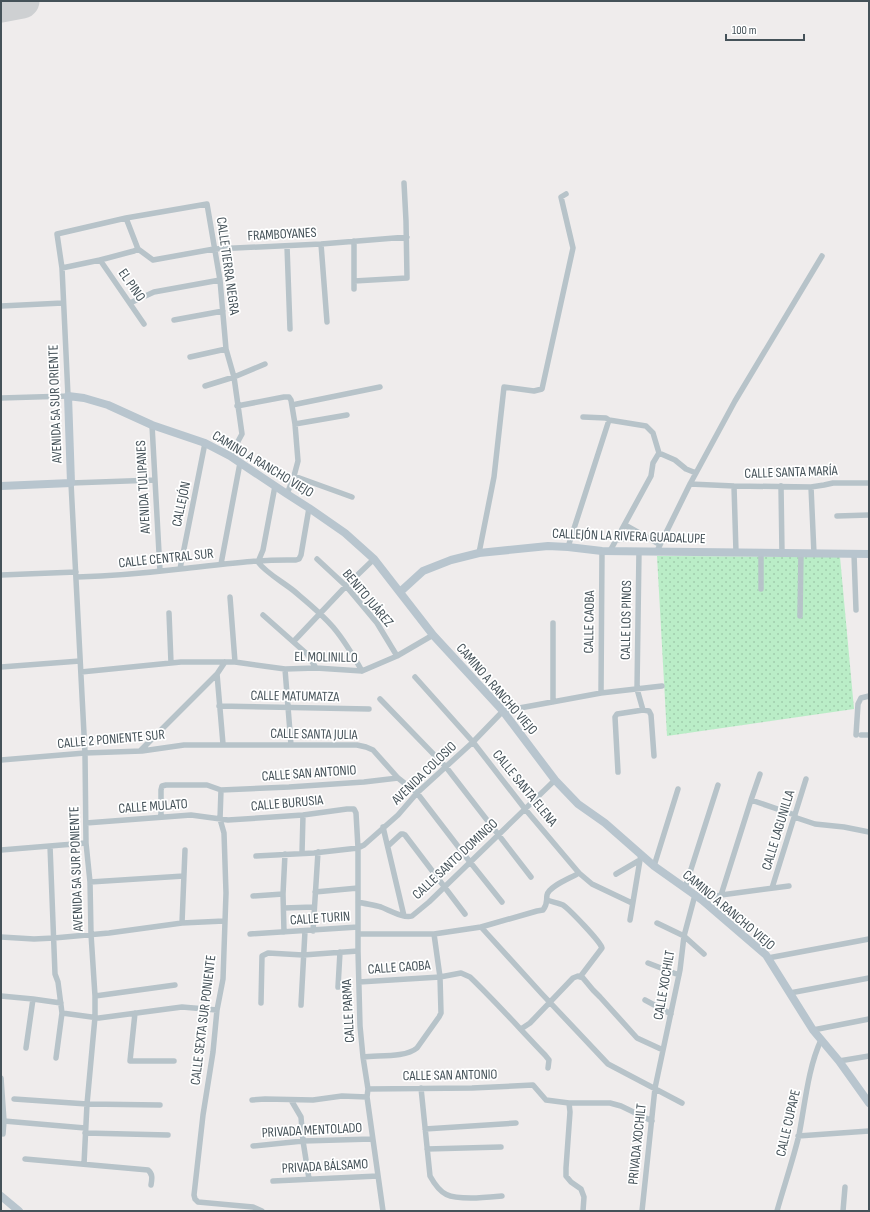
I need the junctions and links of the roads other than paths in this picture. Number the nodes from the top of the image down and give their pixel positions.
1 (404, 183) dead end
2 (566, 194) dead end
3 (126, 218) junction
4 (57, 234) joint
5 (407, 237) junction
6 (354, 241) junction
7 (321, 244) junction
8 (287, 246) junction
9 (138, 249) junction
10 (214, 250) junction
11 (822, 256) dead end
12 (100, 260) junction
13 (62, 268) junction
14 (220, 280) junction
15 (354, 281) junction
16 (354, 289) dead end
17 (64, 303) junction
18 (130, 303) junction
19 (1, 306) edge
20 (223, 311) junction
21 (174, 320) dead end
22 (327, 322) dead end
23 (144, 324) dead end
24 (290, 329) dead end
25 (226, 349) junction
26 (190, 357) dead end
27 (265, 364) dead end
28 (234, 377) junction
29 (205, 386) dead end
30 (380, 387) dead end
31 (68, 396) junction
32 (1, 398) edge
33 (292, 405) junction
34 (237, 406) junction
35 (347, 415) dead end
36 (583, 417) dead end
37 (609, 420) junction
38 (295, 424) junction
39 (152, 425) junction
40 (205, 443) junction
41 (659, 453) junction
42 (230, 456) junction
43 (240, 463) junction
44 (696, 473) junction
45 (294, 476) junction
46 (155, 480) junction
47 (71, 483) junction
48 (869, 483) edge
49 (690, 484) junction
50 (1, 486) edge
51 (275, 486) junction
52 (734, 486) junction
53 (781, 486) junction
54 (811, 486) junction
55 (287, 494) junction
56 (352, 497) dead end
57 (310, 508) junction
58 (869, 515) edge
59 (837, 516) dead end
60 (625, 524) junction
61 (644, 535) junction
62 (616, 540) junction
63 (568, 547) junction
64 (658, 548) junction
65 (606, 551) junction
66 (639, 551) junction
67 (736, 552) junction
68 (479, 553) junction
69 (761, 553) junction
70 (782, 553) junction
71 (801, 553) junction
72 (814, 554) junction
73 (854, 554) junction
74 (869, 554) edge
75 (317, 559) dead end
76 (374, 559) junction
77 (258, 562) junction
78 (221, 564) junction
79 (180, 569) junction
80 (160, 571) junction
81 (1, 575) edge
82 (76, 575) junction
83 (346, 586) junction
84 (761, 589) dead end
85 (400, 592) junction
86 (230, 597) dead end
87 (856, 610) dead end
88 (169, 613) dead end
89 (320, 613) junction
90 (263, 615) dead end
91 (800, 616) dead end
92 (553, 623) dead end
93 (432, 635) junction
94 (294, 642) junction
95 (397, 656) junction
96 (80, 661) junction
97 (225, 662) junction
98 (234, 662) junction
99 (171, 663) junction
100 (1, 667) edge
101 (316, 668) junction
102 (285, 669) junction
103 (362, 671) junction
104 (80, 672) junction
105 (217, 674) junction
106 (415, 677) dead end
107 (662, 686) dead end
108 (637, 689) junction
109 (601, 693) junction
110 (869, 696) edge
111 (380, 699) dead end
112 (553, 702) junction
113 (219, 706) junction
114 (288, 708) junction
115 (369, 709) dead end
116 (643, 710) junction
117 (503, 711) junction
118 (869, 735) edge
119 (473, 742) junction
120 (223, 744) junction
121 (291, 746) junction
122 (140, 751) junction
123 (85, 753) junction
124 (654, 756) dead end
125 (1, 760) edge
126 (446, 768) junction
127 (618, 772) dead end
128 (760, 774) dead end
129 (398, 778) junction
130 (806, 779) dead end
131 (555, 780) junction
132 (718, 785) dead end
133 (678, 789) dead end
134 (221, 790) junction
135 (417, 793) junction
136 (751, 800) junction
137 (354, 809) joint
138 (525, 809) junction
139 (303, 815) junction
140 (795, 816) junction
141 (161, 817) junction
142 (221, 819) junction
143 (86, 824) junction
144 (384, 827) junction
145 (869, 832) edge
146 (498, 835) junction
147 (86, 843) junction
148 (50, 846) junction
149 (388, 846) junction
150 (358, 848) junction
151 (1, 850) edge
152 (185, 850) dead end
153 (318, 852) junction
154 (302, 853) junction
155 (285, 854) junction
156 (256, 856) dead end
157 (640, 857) junction
158 (470, 862) junction
159 (654, 866) junction
160 (579, 873) junction
161 (616, 874) dead end
162 (184, 876) junction
163 (531, 878) dead end
164 (90, 882) junction
165 (444, 886) junction
166 (789, 886) dead end
167 (358, 888) junction
168 (685, 888) junction
169 (772, 888) junction
170 (315, 892) junction
171 (283, 894) junction
172 (721, 895) junction
173 (252, 896) dead end
174 (699, 897) junction
175 (548, 900) junction
176 (358, 902) junction
177 (502, 902) dead end
178 (632, 903) junction
179 (314, 907) junction
180 (284, 908) junction
181 (465, 914) dead end
182 (404, 916) junction
183 (630, 920) dead end
184 (224, 921) junction
185 (182, 923) junction
186 (657, 924) dead end
187 (358, 927) junction
188 (481, 927) junction
189 (305, 931) junction
190 (313, 931) junction
191 (284, 932) junction
192 (91, 934) junction
193 (250, 934) dead end
194 (358, 934) junction
195 (434, 934) junction
196 (684, 936) junction
197 (1, 937) edge
198 (54, 938) junction
199 (869, 939) edge
200 (358, 951) junction
201 (340, 952) junction
202 (704, 954) dead end
203 (303, 955) junction
204 (768, 958) junction
205 (648, 963) dead end
206 (679, 975) junction
207 (440, 977) junction
208 (580, 977) junction
209 (869, 978) edge
210 (359, 982) junction
211 (175, 985) dead end
212 (338, 987) dead end
213 (790, 993) junction
214 (1, 996) edge
215 (95, 996) junction
216 (33, 999) junction
217 (645, 1000) dead end
218 (261, 1003) dead end
219 (550, 1003) junction
220 (61, 1004) junction
221 (301, 1005) dead end
222 (217, 1010) junction
223 (62, 1013) junction
224 (135, 1013) junction
225 (671, 1014) junction
226 (95, 1017) junction
227 (869, 1019) edge
228 (521, 1029) junction
229 (813, 1030) junction
230 (821, 1040) junction
231 (26, 1048) dead end
232 (664, 1050) junction
233 (869, 1056) edge
234 (363, 1057) junction
235 (56, 1058) dead end
236 (174, 1060) dead end
237 (839, 1061) junction
238 (548, 1068) dead end
239 (1, 1078) edge
240 (657, 1080) joint
241 (421, 1088) junction
242 (655, 1088) junction
243 (368, 1089) junction
244 (367, 1097) junction
245 (14, 1099) dead end
246 (252, 1100) dead end
247 (291, 1100) junction
248 (569, 1103) junction
249 (682, 1103) dead end
250 (869, 1103) edge
251 (87, 1104) junction
252 (160, 1105) dead end
253 (4, 1121) junction
254 (652, 1121) junction
255 (516, 1123) dead end
256 (425, 1129) junction
257 (85, 1131) junction
258 (869, 1131) edge
259 (3, 1134) dead end
260 (168, 1135) dead end
261 (798, 1136) junction
262 (372, 1139) junction
263 (303, 1142) junction
264 (253, 1146) dead end
265 (501, 1147) dead end
266 (427, 1149) junction
267 (25, 1158) dead end
268 (84, 1164) junction
269 (378, 1176) junction
270 (309, 1179) junction
271 (273, 1181) dead end
272 (151, 1185) dead end
273 (845, 1187) dead end
274 (1, 1196) edge
275 (502, 1196) dead end
276 (19, 1211) edge
277 (262, 1211) edge
278 (383, 1211) edge
279 (583, 1211) edge
280 (642, 1211) edge
281 (777, 1211) edge
282 (843, 1211) edge

1 - 5 street
2 - 68 street
3 - 4 street, CALLE TIERRA NEGRA
3 - 9 street
3 - 10 street, CALLE TIERRA NEGRA
4 - 13 street, AVENIDA 5A SUR ORIENTE
5 - 6 street, FRAMBOYANES
5 - 15 street
6 - 7 street, FRAMBOYANES
6 - 15 street
7 - 8 street, FRAMBOYANES
7 - 22 street
8 - 10 street, FRAMBOYANES
8 - 24 street
9 - 10 street, FRAMBOYANES
9 - 12 street
10 - 14 street, CALLE TIERRA NEGRA
11 - 44 street
12 - 13 street
12 - 18 street, EL PINO
13 - 17 street, AVENIDA 5A SUR ORIENTE
14 - 18 street
14 - 20 street, CALLE TIERRA NEGRA
15 - 16 street
17 - 19 street
17 - 31 street, AVENIDA 5A SUR ORIENTE
18 - 23 street, EL PINO
20 - 21 street
20 - 25 street, CALLE TIERRA NEGRA
25 - 26 street
25 - 28 street, CALLE TIERRA NEGRA
27 - 28 street
28 - 29 street
28 - 34 street, CALLE TIERRA NEGRA
30 - 33 street
31 - 32 street
31 - 39 street, CAMINO A RANCHO VIEJO
31 - 47 street, AVENIDA 5A SUR ORIENTE
33 - 34 street
33 - 38 street
34 - 42 street, CALLE TIERRA NEGRA
35 - 38 street
36 - 37 street
37 - 41 street
37 - 63 street
38 - 45 street
39 - 40 street, CAMINO A RANCHO VIEJO
39 - 46 street, AVENIDA TULIPANES
40 - 42 street, CAMINO A RANCHO VIEJO
40 - 79 street, CALLEJÓN
41 - 44 street
41 - 60 street
42 - 43 street, CAMINO A RANCHO VIEJO
43 - 51 street, CAMINO A RANCHO VIEJO
43 - 78 street
44 - 49 street
45 - 55 street
45 - 56 street
46 - 47 street
46 - 80 street, AVENIDA TULIPANES
47 - 50 street
47 - 82 street, AVENIDA 5A SUR ORIENTE
48 - 54 street, CALLE SANTA MARÍA
49 - 52 street, CALLE SANTA MARÍA
49 - 64 street
51 - 55 street, CAMINO A RANCHO VIEJO
51 - 77 street
52 - 53 street, CALLE SANTA MARÍA
52 - 67 street
53 - 54 street, CALLE SANTA MARÍA
53 - 70 street
54 - 72 street
55 - 57 street, CAMINO A RANCHO VIEJO
57 - 76 street, CAMINO A RANCHO VIEJO
57 - 77 street, CALLE CENTRAL SUR
58 - 59 street
60 - 61 street
60 - 62 street
61 - 62 street
61 - 64 street
62 - 65 street
63 - 65 street, CALLEJÓN LA RIVERA GUADALUPE
63 - 68 street, CALLEJÓN LA RIVERA GUADALUPE
64 - 66 street, CALLEJÓN LA RIVERA GUADALUPE
64 - 67 street, CALLEJÓN LA RIVERA GUADALUPE
65 - 66 street, CALLEJÓN LA RIVERA GUADALUPE
65 - 109 street, CALLE CAOBA
66 - 108 street, CALLE LOS PINOS
67 - 69 street, CALLEJÓN LA RIVERA GUADALUPE
68 - 85 street, CALLEJÓN LA RIVERA GUADALUPE
69 - 70 street, CALLEJÓN LA RIVERA GUADALUPE
69 - 84 street
70 - 71 street, CALLEJÓN LA RIVERA GUADALUPE
71 - 72 street, CALLEJÓN LA RIVERA GUADALUPE
71 - 91 street
72 - 73 street, CALLEJÓN LA RIVERA GUADALUPE
73 - 74 street, CALLEJÓN LA RIVERA GUADALUPE
73 - 87 street
75 - 83 street, BENITO JUÁREZ
76 - 83 street
76 - 85 street, CAMINO A RANCHO VIEJO
77 - 78 street, CALLE CENTRAL SUR
77 - 89 street
78 - 79 street, CALLE CENTRAL SUR
79 - 80 street, CALLE CENTRAL SUR
80 - 82 street, CALLE CENTRAL SUR
81 - 82 street, CALLE CENTRAL SUR
82 - 96 street, AVENIDA 5A SUR PONIENTE
83 - 89 street
83 - 95 street, BENITO JUÁREZ
85 - 93 street, CAMINO A RANCHO VIEJO
86 - 98 street
88 - 99 street
89 - 94 street
89 - 103 street
90 - 94 street
92 - 112 street
93 - 95 street, EL MOLINILLO
93 - 117 street, CAMINO A RANCHO VIEJO
94 - 101 street
95 - 103 street, EL MOLINILLO
96 - 100 street
96 - 104 street, AVENIDA 5A SUR PONIENTE
97 - 98 street, EL MOLINILLO
97 - 99 street, EL MOLINILLO
97 - 105 street
98 - 102 street, EL MOLINILLO
99 - 104 street, EL MOLINILLO
101 - 102 street, EL MOLINILLO
101 - 103 street, EL MOLINILLO
102 - 114 street
104 - 123 street, AVENIDA 5A SUR PONIENTE
105 - 113 street
105 - 122 street
106 - 119 street, CALLE SANTA ELENA
107 - 108 street
108 - 109 street
108 - 116 street, CALLE LOS PINOS
109 - 112 street
110 - 118 street
111 - 126 street
112 - 117 street
113 - 114 street, CALLE MATUMATZA
113 - 120 street
114 - 115 street, CALLE MATUMATZA
114 - 121 street
116 - 124 street, CALLE LOS PINOS
116 - 127 street
117 - 119 street, AVENIDA COLOSIO
117 - 131 street, CAMINO A RANCHO VIEJO
119 - 126 street, AVENIDA COLOSIO
119 - 138 street, CALLE SANTA ELENA
120 - 121 street, CALLE SANTA JULIA
120 - 122 street, CALLE 2 PONIENTE SUR
121 - 129 street, CALLE SANTA JULIA
122 - 123 street, CALLE 2 PONIENTE SUR
123 - 125 street, CALLE 2 PONIENTE SUR
123 - 143 street, AVENIDA 5A SUR PONIENTE
126 - 135 street, AVENIDA COLOSIO
126 - 146 street
128 - 136 street
129 - 134 street, CALLE SAN ANTONIO
129 - 135 street, CALLE SANTA JULIA
130 - 140 street, CALLE LAGUNILLA
131 - 138 street, CALLE SANTO DOMINGO
131 - 157 street, CAMINO A RANCHO VIEJO
132 - 168 street
133 - 159 street
134 - 141 street, CALLE SAN ANTONIO
134 - 142 street, CALLE SEXTA SUR PONIENTE
135 - 144 street, AVENIDA COLOSIO
135 - 158 street, CALLE SANTA JULIA
136 - 140 street
136 - 172 street
137 - 139 street, CALLE BURUSIA
137 - 150 street, CALLE PARMA
138 - 146 street, CALLE SANTO DOMINGO
138 - 160 street, CALLE SANTA ELENA
139 - 142 street, CALLE BURUSIA
139 - 154 street
140 - 145 street
140 - 169 street, CALLE LAGUNILLA
141 - 142 street, CALLE MULATO
141 - 143 street, CALLE MULATO
142 - 184 street, CALLE SEXTA SUR PONIENTE
143 - 147 street, AVENIDA 5A SUR PONIENTE
144 - 149 street
144 - 150 street, AVENIDA COLOSIO
146 - 158 street, CALLE SANTO DOMINGO
146 - 163 street
147 - 148 street
147 - 164 street, AVENIDA 5A SUR PONIENTE
148 - 151 street
148 - 198 street
149 - 165 street
149 - 182 street
150 - 153 street
150 - 167 street, CALLE PARMA
152 - 162 street
153 - 154 street
153 - 170 street
154 - 155 street
155 - 156 street
155 - 171 street
157 - 159 street, CAMINO A RANCHO VIEJO
157 - 161 street
157 - 178 street
158 - 165 street, CALLE SANTO DOMINGO
158 - 177 street, CALLE SANTA JULIA
159 - 168 street, CAMINO A RANCHO VIEJO
160 - 175 street
160 - 178 street, CALLE SANTA ELENA
162 - 164 street
162 - 185 street
164 - 192 street, AVENIDA 5A SUR PONIENTE
165 - 181 street
165 - 182 street, CALLE SANTO DOMINGO
166 - 169 street
167 - 170 street
167 - 176 street, CALLE PARMA
168 - 174 street, CAMINO A RANCHO VIEJO
169 - 172 street
170 - 179 street
171 - 173 street
171 - 180 street
172 - 174 street
174 - 196 street, CALLE XOCHILT
174 - 204 street, CAMINO A RANCHO VIEJO
175 - 188 street
175 - 208 street
176 - 182 street, CALLE SANTO DOMINGO
176 - 187 street, CALLE PARMA
178 - 183 street
179 - 180 street
179 - 190 street
180 - 191 street
184 - 185 street
184 - 222 street, CALLE SEXTA SUR PONIENTE
185 - 192 street
186 - 196 street
187 - 190 street, CALLE TURIN
187 - 194 street, CALLE PARMA
188 - 195 street
188 - 219 street
189 - 190 street, CALLE TURIN
189 - 191 street, CALLE TURIN
189 - 203 street
191 - 193 street, CALLE TURIN
192 - 198 street
192 - 215 street, AVENIDA 5A SUR PONIENTE
194 - 195 street
194 - 200 street, CALLE PARMA
195 - 207 street
196 - 202 street
196 - 206 street, CALLE XOCHILT
197 - 198 street
198 - 220 street
199 - 204 street
200 - 201 street
200 - 210 street, CALLE PARMA
201 - 203 street
201 - 212 street
203 - 218 street
203 - 221 street
204 - 213 street, CAMINO A RANCHO VIEJO
205 - 206 street
206 - 225 street, CALLE XOCHILT
207 - 210 street, CALLE CAOBA
207 - 228 street, CALLE CAOBA
207 - 234 street
208 - 219 street
208 - 232 street
209 - 213 street
210 - 234 street, CALLE PARMA
211 - 215 street
213 - 229 street, CAMINO A RANCHO VIEJO
214 - 216 street
215 - 226 street, AVENIDA 5A SUR PONIENTE
216 - 220 street
216 - 231 street
217 - 225 street
219 - 228 street
219 - 242 street
220 - 223 street
222 - 224 street
222 - 277 street, CALLE SEXTA SUR PONIENTE
223 - 226 street
223 - 235 street
224 - 226 street
224 - 236 street
225 - 232 street, CALLE XOCHILT
226 - 251 street, AVENIDA 5A SUR PONIENTE
227 - 229 street
228 - 238 street, CALLE CAOBA
229 - 230 street, CAMINO A RANCHO VIEJO
230 - 237 street, CAMINO A RANCHO VIEJO
230 - 261 street, CALLE CUPAPE
232 - 240 street, CALLE XOCHILT
233 - 237 street
234 - 243 street, CALLE PARMA
237 - 250 street, CAMINO A RANCHO VIEJO
239 - 253 street
240 - 242 street, PRIVADA XOCHILT
241 - 243 street, CALLE SAN ANTONIO
241 - 248 street, CALLE SAN ANTONIO
241 - 256 street
242 - 249 street
242 - 254 street, PRIVADA XOCHILT
243 - 244 street, CALLE PARMA
244 - 247 street
244 - 262 street, CALLE PARMA
245 - 251 street
246 - 247 street
247 - 263 street
248 - 254 street
248 - 279 street
251 - 252 street
251 - 257 street, AVENIDA 5A SUR PONIENTE
253 - 257 street
253 - 259 street
254 - 280 street, PRIVADA XOCHILT
255 - 256 street
256 - 266 street
257 - 260 street
257 - 268 street, AVENIDA 5A SUR PONIENTE
258 - 261 street
261 - 281 street, CALLE CUPAPE
262 - 263 street, PRIVADA MENTOLADO
262 - 269 street, CALLE PARMA
263 - 264 street, PRIVADA MENTOLADO
263 - 270 street
265 - 266 street
266 - 275 street
267 - 268 street
268 - 272 street
269 - 270 street, PRIVADA BÁLSAMO
269 - 278 street, CALLE PARMA
270 - 271 street, PRIVADA BÁLSAMO
273 - 282 street
274 - 276 street

